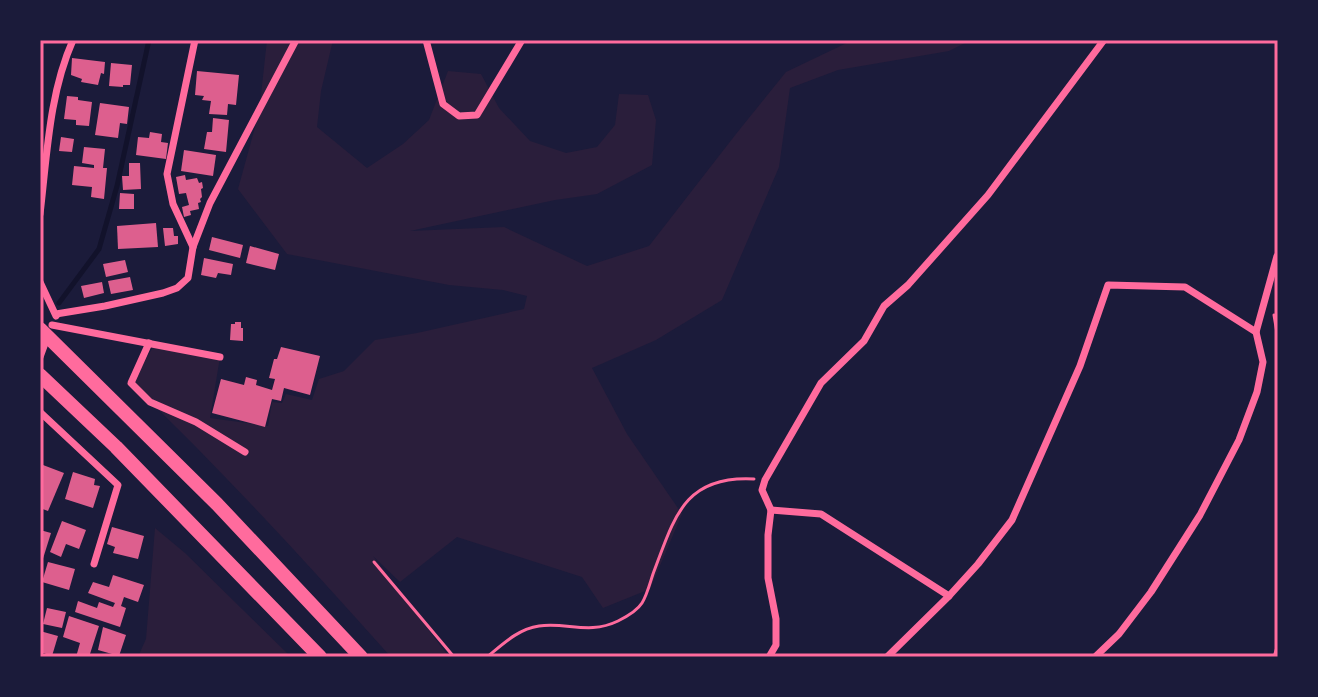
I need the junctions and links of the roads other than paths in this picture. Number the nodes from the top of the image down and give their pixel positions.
1 (73, 40) edge
2 (195, 40) edge
3 (296, 40) edge
4 (426, 40) edge
5 (522, 40) edge
6 (1104, 40) edge
7 (40, 214) edge
8 (193, 247) junction
9 (1277, 256) edge
10 (40, 282) edge
11 (56, 314) junction
12 (46, 327) edge
13 (1256, 332) junction
14 (149, 343) junction
15 (40, 357) edge
16 (220, 357) dead end
17 (40, 375) edge
18 (40, 412) edge
19 (245, 452) dead end
20 (771, 510) junction
21 (94, 564) dead end
22 (949, 596) junction
23 (320, 657) edge
24 (361, 657) edge
25 (769, 657) edge
26 (887, 657) edge
27 (1095, 657) edge

1 - 7 street
2 - 8 street
3 - 8 street
4 - 5 street
6 - 20 street
8 - 11 street
9 - 13 street
10 - 11 street
11 - 12 street
12 - 14 street
12 - 15 street
12 - 24 highway
13 - 22 street
13 - 27 street
14 - 16 street
14 - 19 street
17 - 23 highway
18 - 21 street
20 - 22 street
20 - 25 street
22 - 26 street

